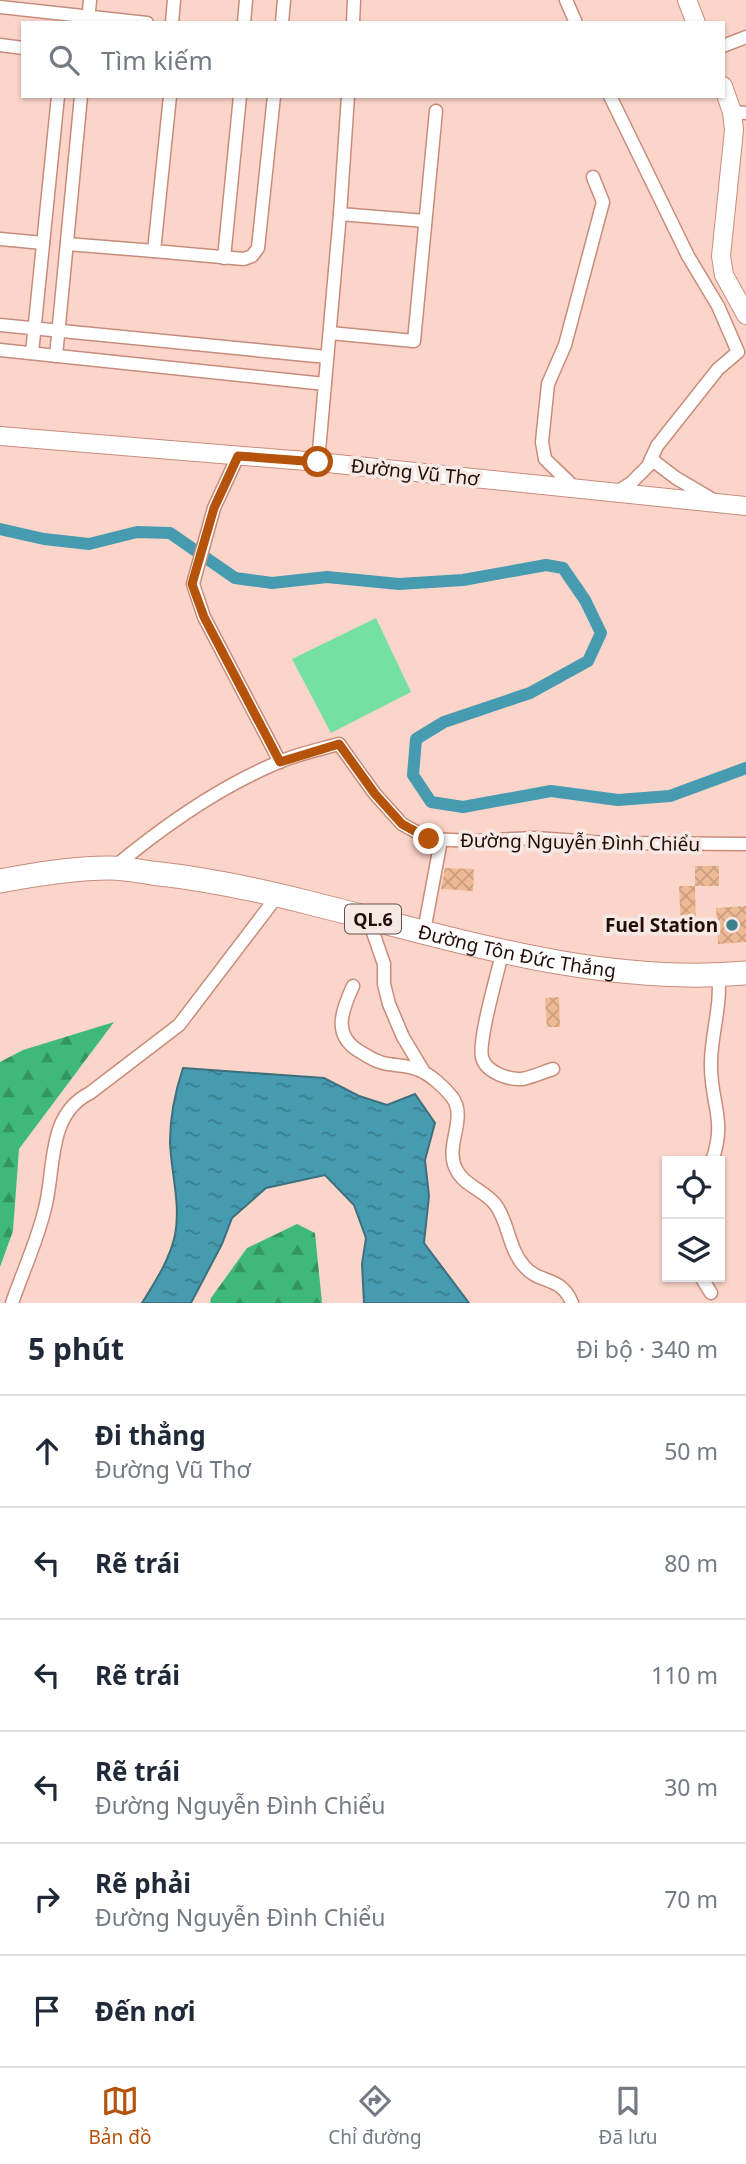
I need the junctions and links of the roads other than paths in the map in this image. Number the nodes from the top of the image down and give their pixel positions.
1 (68, 0) edge
2 (90, 0) edge
3 (174, 0) edge
4 (246, 0) edge
5 (284, 0) edge
6 (354, 0) edge
7 (566, 0) edge
8 (687, 0) edge
9 (0, 7) edge
10 (66, 19) edge
11 (88, 20) edge
12 (108, 21) edge
13 (172, 21) edge
14 (244, 21) edge
15 (282, 21) edge
16 (353, 21) edge
17 (575, 21) edge
18 (695, 21) edge
19 (746, 37) edge
20 (0, 45) edge
21 (725, 45) edge
22 (21, 48) edge
23 (725, 89) edge
24 (58, 98) edge
25 (81, 98) edge
26 (170, 98) edge
27 (240, 98) edge
28 (274, 98) edge
29 (348, 98) edge
30 (611, 98) edge
31 (436, 111) dead end
32 (739, 112) edge
33 (593, 177) dead end
34 (340, 214) junction
35 (425, 221) junction
36 (0, 239) edge
37 (43, 243) junction
38 (66, 244) junction
39 (154, 251) junction
40 (224, 258) junction
41 (746, 315) edge
42 (0, 325) edge
43 (35, 329) junction
44 (58, 331) junction
45 (330, 333) junction
46 (742, 348) edge
47 (0, 350) edge
48 (32, 353) junction
49 (56, 356) junction
50 (327, 357) junction
51 (325, 384) junction
52 (0, 436) edge
53 (238, 456) junction
54 (651, 459) junction
55 (318, 462) junction
56 (576, 489) junction
57 (615, 493) junction
58 (720, 504) junction
59 (746, 506) edge
60 (280, 762) junction
61 (441, 840) junction
62 (746, 844) edge
63 (113, 868) junction
64 (0, 881) edge
65 (278, 895) junction
66 (368, 917) junction
67 (425, 931) junction
68 (503, 950) junction
69 (746, 973) edge
70 (718, 975) junction
71 (353, 986) dead end
72 (553, 1069) dead end
73 (424, 1072) junction
74 (713, 1156) edge
75 (704, 1282) edge
76 (711, 1293) dead end
77 (12, 1303) edge
78 (572, 1303) edge

1 - 10 street
2 - 11 street
3 - 13 street
4 - 14 street
5 - 15 street
6 - 16 street
7 - 17 street
8 - 18 main road
9 - 10 street
10 - 11 street
11 - 12 street
19 - 21 street
20 - 22 street
23 - 32 main road
24 - 37 street
25 - 38 street
26 - 39 street
27 - 40 street
28 - 40 street
29 - 34 street
30 - 46 street
31 - 35 street
32 - 41 main road
33 - 56 street
34 - 35 street
34 - 45 street
35 - 45 street
36 - 37 street
37 - 43 street
38 - 39 street
38 - 44 street
39 - 40 street
42 - 43 street
43 - 44 street
43 - 48 street
44 - 49 street
44 - 50 street
45 - 50 street
46 - 54 street
47 - 48 street
48 - 49 street
49 - 51 street
50 - 51 street
51 - 55 street
52 - 53 main road, Đường Vũ Thơ
53 - 55 main road, Đường Vũ Thơ
53 - 60 street
54 - 57 street
54 - 58 street
55 - 56 main road, Đường Vũ Thơ
56 - 57 main road, Đường Vũ Thơ
57 - 58 main road, Đường Vũ Thơ
58 - 59 main road, Đường Vũ Thơ
60 - 61 street, Đường Nguyễn Đình Chiểu
60 - 63 street, Đường Nguyễn Đình Chiểu
61 - 62 street, Đường Nguyễn Đình Chiểu
61 - 67 street
63 - 64 highway, Đường Tôn Đức Thắng / QL.6
63 - 65 highway, Đường Tôn Đức Thắng / QL.6
65 - 66 highway, Đường Tôn Đức Thắng / QL.6
65 - 77 street
66 - 67 highway, Đường Tôn Đức Thắng / QL.6
66 - 73 street
67 - 68 highway, Đường Tôn Đức Thắng / QL.6
68 - 70 highway, Đường Tôn Đức Thắng / QL.6
68 - 72 street
69 - 70 highway, Đường Tôn Đức Thắng / QL.6
70 - 74 street
71 - 73 street
73 - 78 street
75 - 76 street

